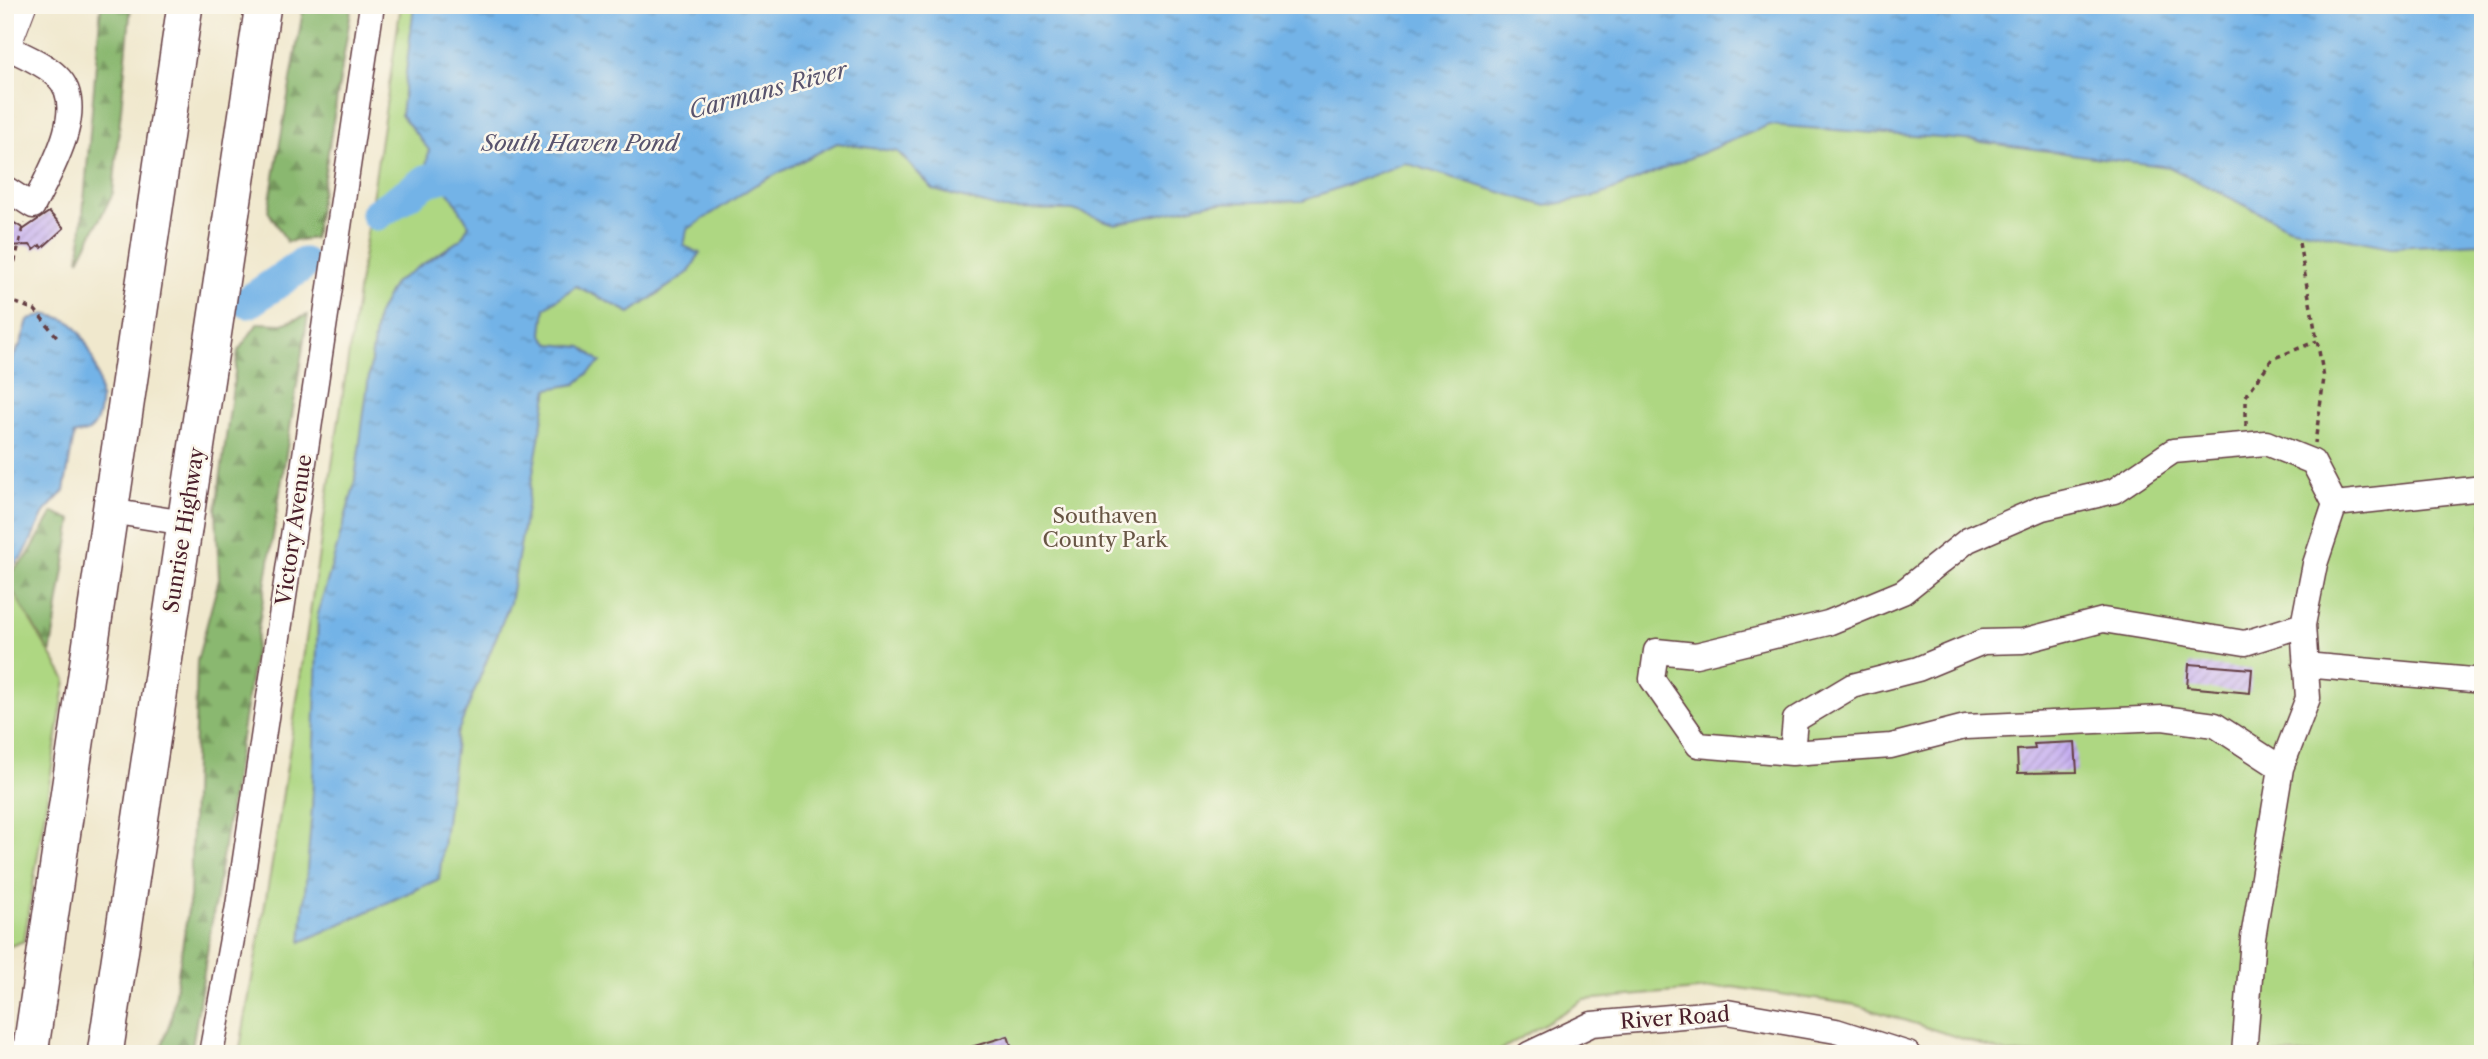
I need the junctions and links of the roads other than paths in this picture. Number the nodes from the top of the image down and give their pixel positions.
1 (185, 5) edge
2 (263, 5) edge
3 (372, 5) edge
4 (17, 7) edge
5 (5, 47) edge
6 (5, 188) edge
7 (2483, 488) edge
8 (2335, 504) junction
9 (110, 511) junction
10 (185, 523) junction
11 (2303, 625) junction
12 (2305, 665) junction
13 (2483, 681) edge
14 (1792, 753) junction
15 (2281, 768) junction
16 (30, 1054) edge
17 (105, 1054) edge
18 (211, 1054) edge
19 (1529, 1054) edge
20 (1908, 1054) edge
21 (2244, 1054) edge

1 - 9 highway
2 - 10 highway, Sunrise Highway
3 - 18 street, Victory Avenue
4 - 5 main road
5 - 6 street
7 - 8 street
8 - 11 street
8 - 14 street
9 - 10 street
9 - 16 highway
10 - 17 highway, Sunrise Highway
11 - 12 street
11 - 14 street
12 - 13 street
12 - 15 street
14 - 15 street
15 - 21 street
19 - 20 street, River Road

